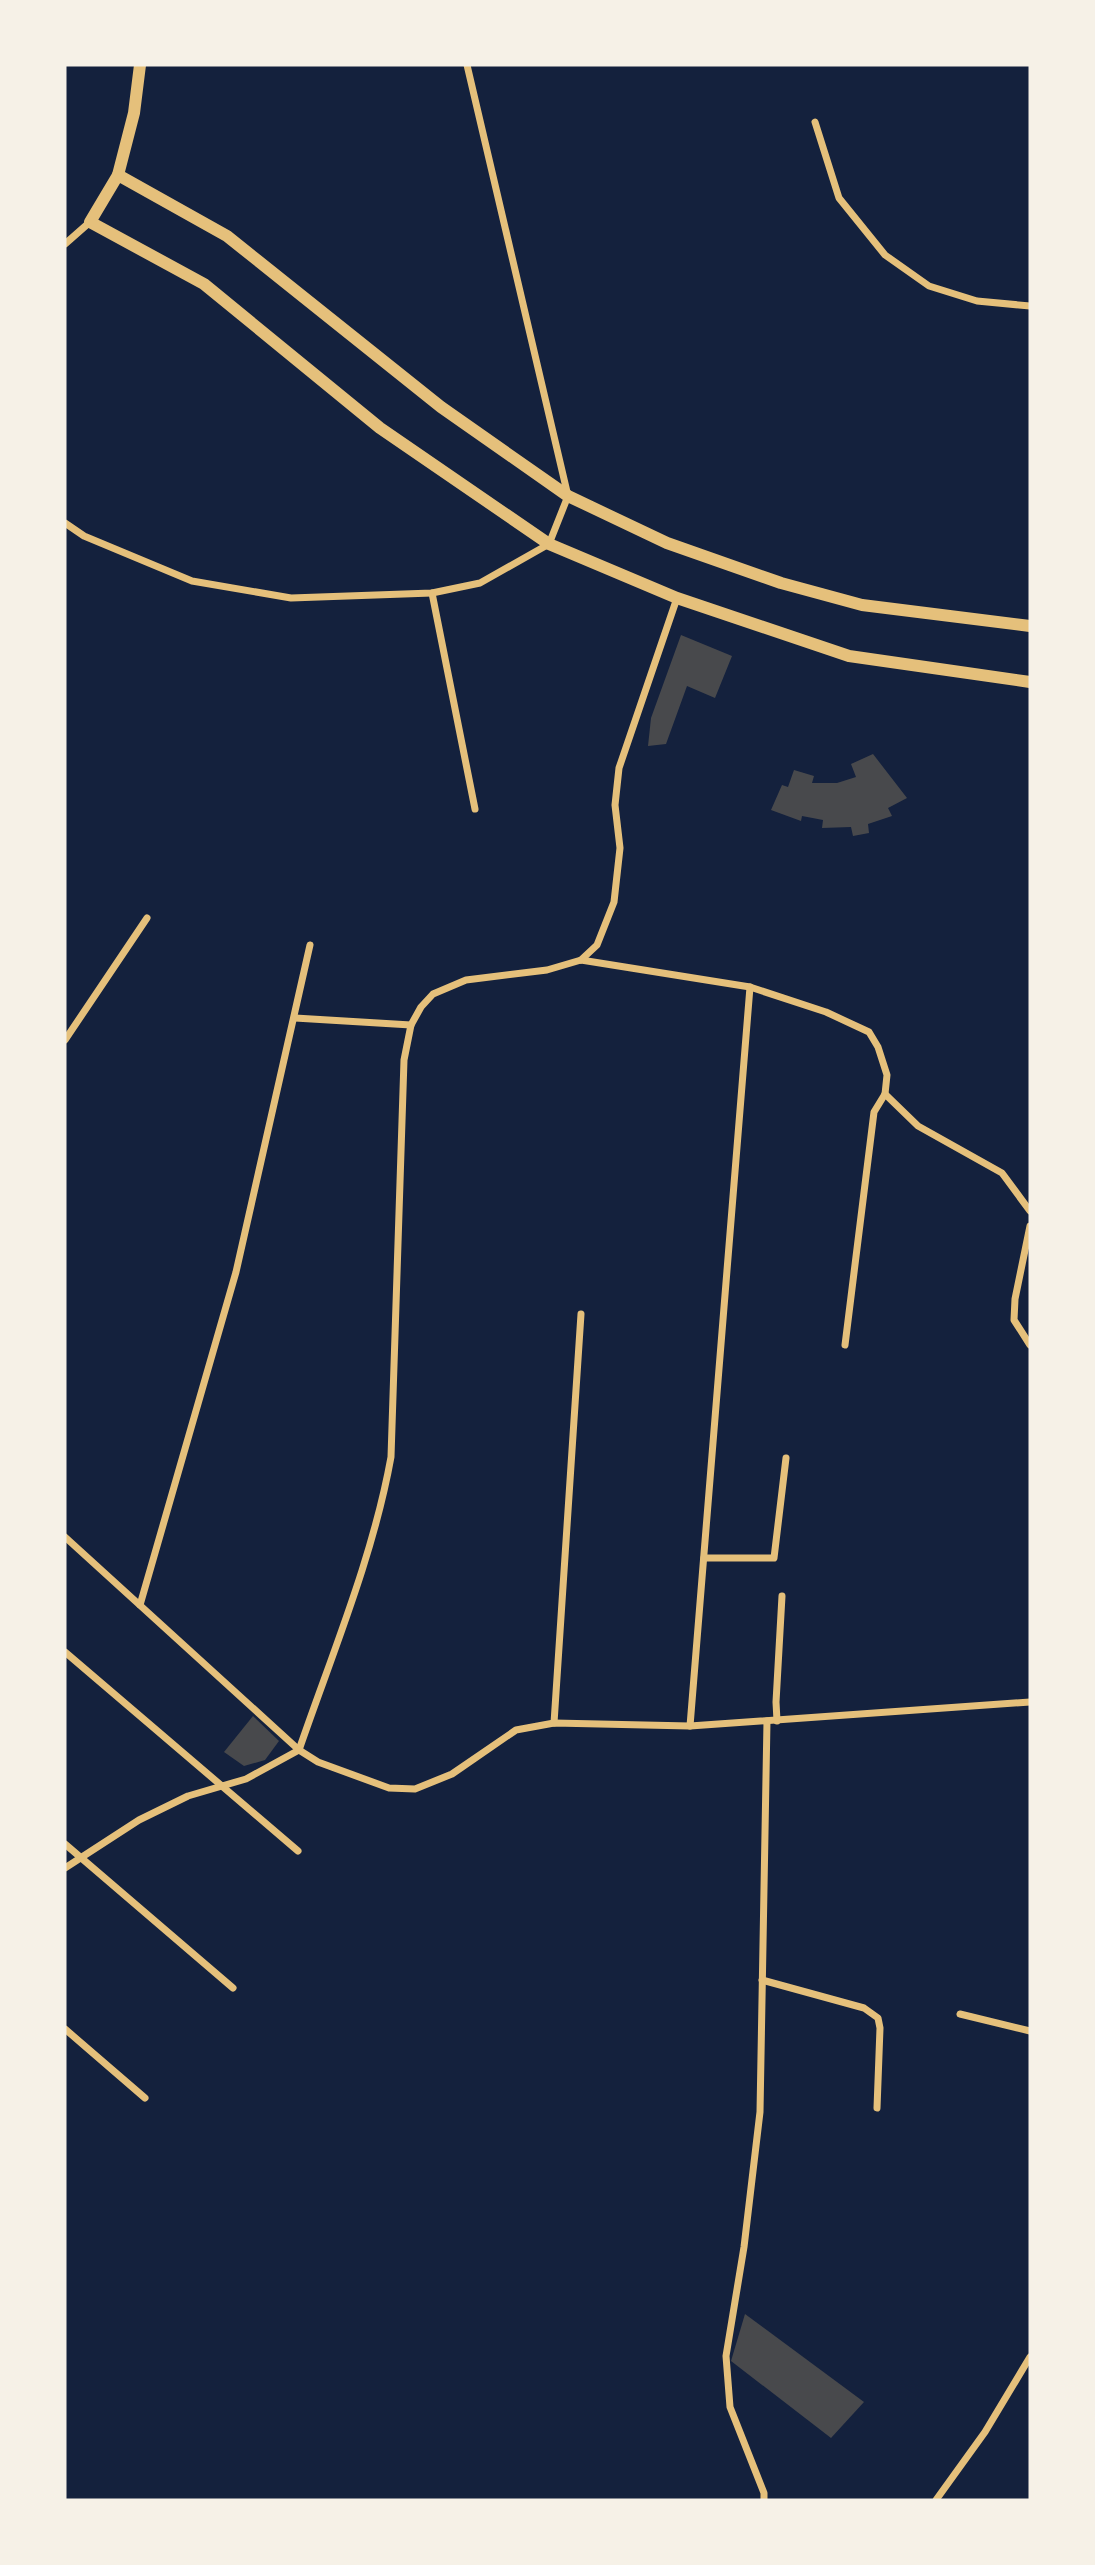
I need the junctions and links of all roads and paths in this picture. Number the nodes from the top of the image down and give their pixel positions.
1 (140, 65) edge
2 (467, 65) edge
3 (815, 122) dead end
4 (118, 175) junction
5 (90, 222) junction
6 (65, 244) edge
7 (1030, 306) edge
8 (568, 496) junction
9 (65, 523) edge
10 (549, 544) junction
11 (432, 593) junction
12 (677, 598) junction
13 (1030, 626) edge
14 (1030, 682) edge
15 (474, 809) dead end
16 (147, 918) dead end
17 (310, 945) dead end
18 (581, 960) junction
19 (750, 987) junction
20 (295, 1018) junction
21 (411, 1025) junction
22 (65, 1040) edge
23 (885, 1094) junction
24 (1030, 1211) edge
25 (1030, 1226) edge
26 (581, 1314) dead end
27 (845, 1345) dead end
28 (1030, 1345) edge
29 (786, 1458) dead end
30 (65, 1537) edge
31 (704, 1558) junction
32 (782, 1596) dead end
33 (140, 1605) junction
34 (65, 1652) edge
35 (1030, 1702) edge
36 (767, 1721) junction
37 (777, 1721) junction
38 (554, 1723) junction
39 (690, 1726) junction
40 (299, 1750) junction
41 (222, 1787) junction
42 (65, 1844) edge
43 (298, 1851) dead end
44 (80, 1857) junction
45 (65, 1868) edge
46 (762, 1980) junction
47 (233, 1988) dead end
48 (960, 2014) dead end
49 (65, 2029) edge
50 (1030, 2031) edge
51 (145, 2098) dead end
52 (877, 2108) dead end
53 (1030, 2357) edge
54 (764, 2500) edge
55 (936, 2500) edge

1 - 4 main road
2 - 8 street
3 - 7 street
4 - 5 main road
4 - 8 main road
5 - 6 street
5 - 10 main road
8 - 10 street
8 - 13 main road
9 - 11 street
10 - 11 street
10 - 12 main road
11 - 15 street
12 - 14 main road
12 - 18 street
16 - 22 street
17 - 20 street
18 - 19 street
18 - 21 street
19 - 23 street
19 - 31 street
20 - 21 street
20 - 33 street
21 - 40 street
23 - 24 street
23 - 27 street
25 - 28 street
26 - 38 street
29 - 31 street
30 - 33 street
31 - 39 street
32 - 37 street
33 - 40 street
34 - 41 street
35 - 37 street
36 - 37 street
36 - 39 street
36 - 46 street
38 - 39 street
38 - 40 street
40 - 41 street
41 - 43 street
41 - 44 street
42 - 44 street
44 - 45 street
44 - 47 street
46 - 52 street
46 - 54 street
48 - 50 street
49 - 51 street
53 - 55 street

